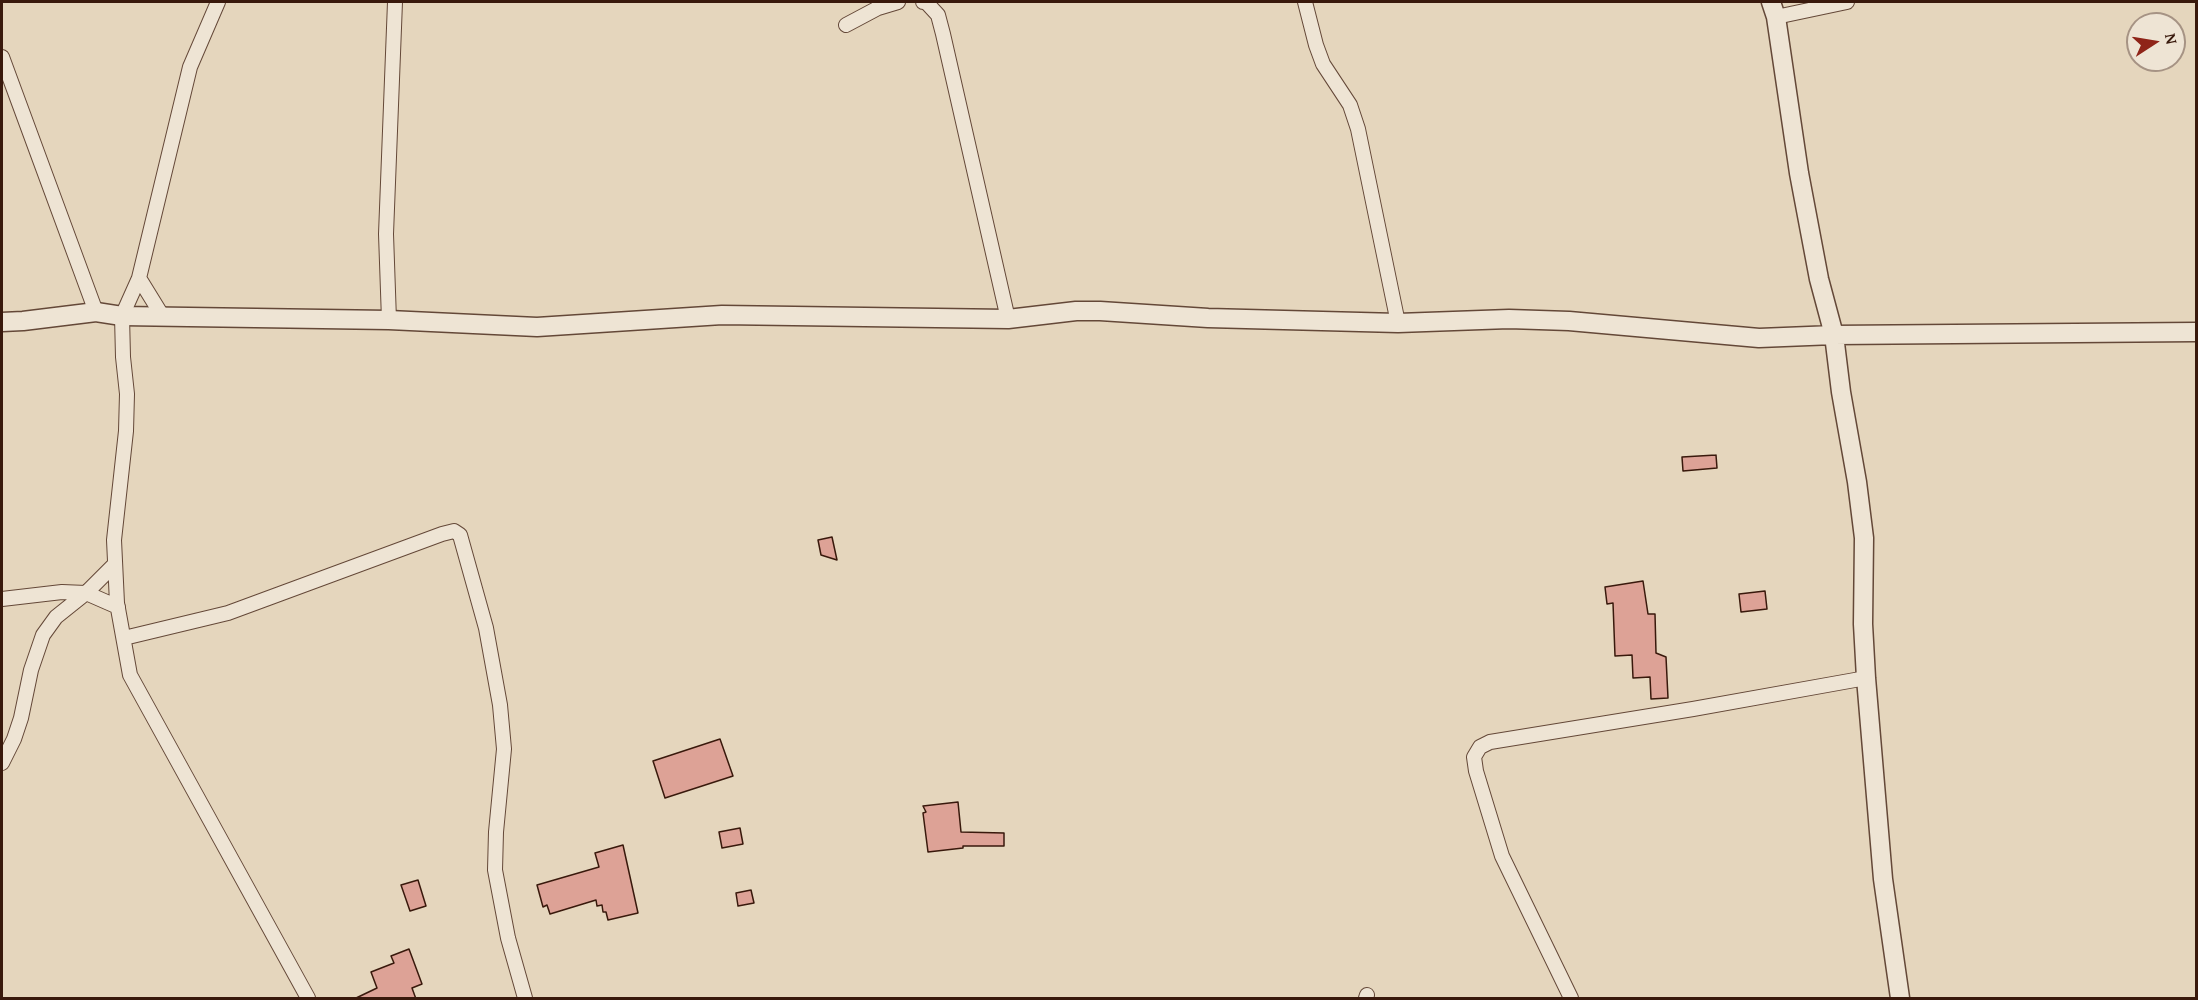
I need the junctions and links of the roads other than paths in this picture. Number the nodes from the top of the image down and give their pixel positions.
1 (218, 2) edge
2 (395, 2) edge
3 (898, 2) edge
4 (923, 2) edge
5 (1305, 2) edge
6 (1847, 2) edge
7 (1773, 9) edge
8 (846, 25) dead end
9 (2, 57) edge
10 (139, 278) junction
11 (96, 312) junction
12 (122, 316) junction
13 (163, 317) junction
14 (1008, 319) junction
15 (389, 320) junction
16 (2, 322) edge
17 (1398, 323) junction
18 (2196, 332) edge
19 (1834, 335) junction
20 (114, 565) junction
21 (86, 593) junction
22 (2, 599) edge
23 (118, 608) junction
24 (124, 638) junction
25 (1866, 678) junction
26 (2, 763) edge
27 (309, 999) edge
28 (525, 999) edge
29 (1571, 999) edge
30 (1900, 999) edge

1 - 10 street
2 - 15 street
3 - 8 street
4 - 14 street
5 - 17 street
6 - 7 street
7 - 19 street
9 - 11 street
10 - 12 street
10 - 13 street
11 - 12 street
11 - 16 street
12 - 13 street
12 - 20 street
13 - 15 street
14 - 15 street
14 - 17 street
17 - 19 street
18 - 19 street
19 - 25 street
20 - 21 street
20 - 23 street
21 - 22 street
21 - 23 street
21 - 26 street
23 - 24 street
24 - 27 street
24 - 28 street
25 - 29 street
25 - 30 street

